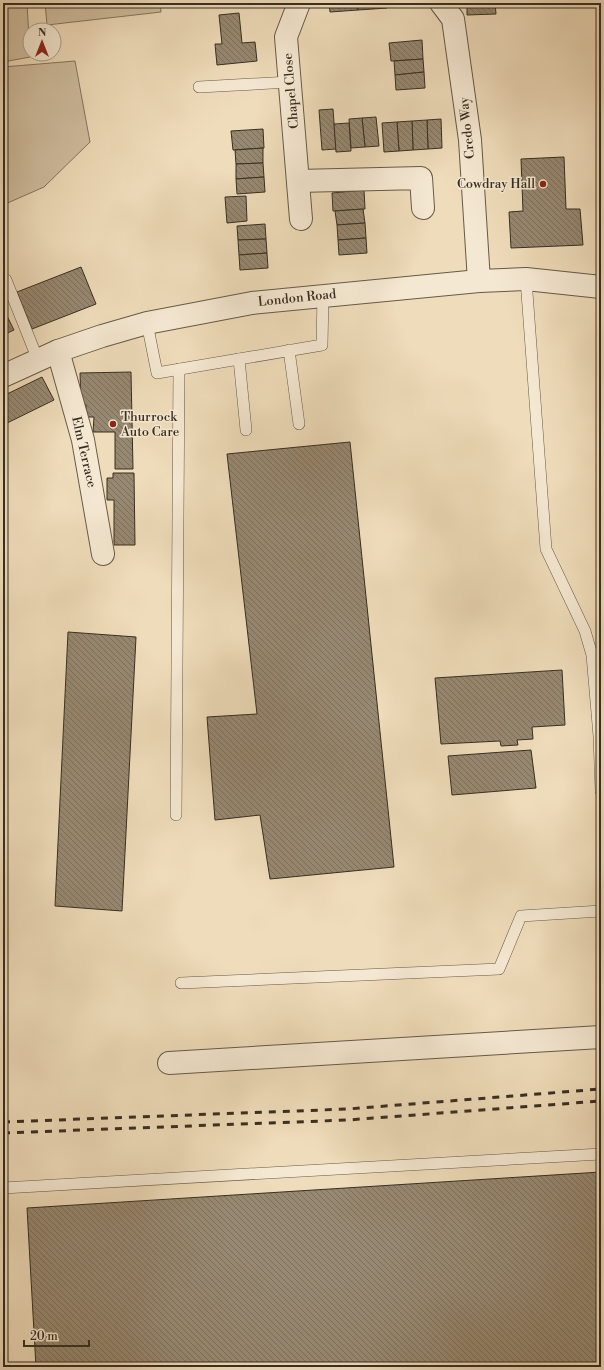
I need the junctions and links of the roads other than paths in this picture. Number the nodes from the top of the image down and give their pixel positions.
1 (299, 3) edge
2 (441, 3) edge
3 (290, 82) junction
4 (198, 87) dead end
5 (298, 181) junction
6 (423, 208) dead end
7 (301, 219) dead end
8 (526, 279) junction
9 (3, 280) edge
10 (479, 282) junction
11 (601, 286) edge
12 (323, 295) junction
13 (147, 323) junction
14 (289, 350) junction
15 (48, 355) junction
16 (239, 358) junction
17 (179, 369) junction
18 (3, 376) edge
19 (299, 424) dead end
20 (246, 430) dead end
21 (103, 554) dead end
22 (601, 791) edge
23 (176, 815) dead end
24 (601, 911) edge
25 (181, 983) dead end
26 (601, 1037) edge
27 (169, 1063) dead end
28 (601, 1154) edge
29 (3, 1188) edge

1 - 3 street, Chapel Close
2 - 10 street, Credo Way
3 - 4 lane
3 - 5 street, Chapel Close
5 - 6 street
5 - 7 street, Chapel Close
8 - 10 street, London Road
8 - 11 street, London Road
8 - 22 lane
9 - 15 lane
10 - 12 street, London Road
12 - 13 street, London Road
12 - 14 lane
13 - 15 street, London Road
13 - 17 lane
14 - 16 lane
14 - 19 lane
15 - 18 street, London Road
15 - 21 street, Elm Terrace
16 - 17 lane
16 - 20 lane
17 - 23 lane
24 - 25 lane
26 - 27 street
28 - 29 lane

